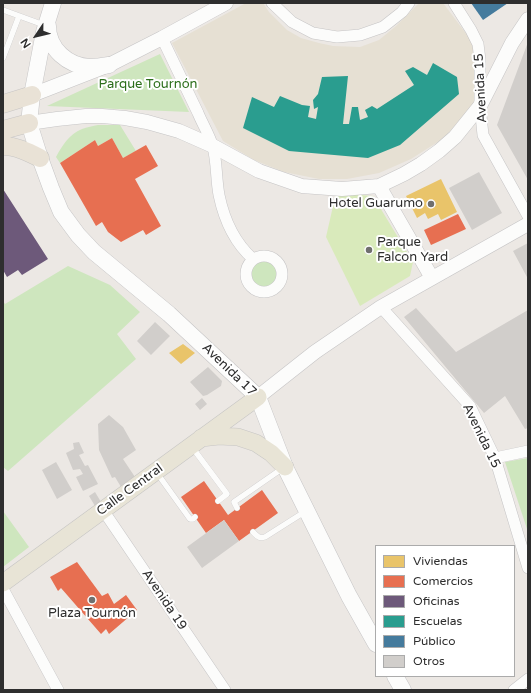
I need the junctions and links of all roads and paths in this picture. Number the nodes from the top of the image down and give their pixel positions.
1 (53, 3) edge
2 (225, 3) edge
3 (272, 3) edge
4 (409, 3) edge
5 (454, 3) edge
6 (3, 10) edge
7 (19, 16) junction
8 (528, 19) edge
9 (47, 23) junction
10 (162, 38) junction
11 (6, 42) edge
12 (3, 58) edge
13 (109, 65) junction
14 (32, 95) junction
15 (3, 104) edge
16 (480, 106) junction
17 (29, 123) junction
18 (3, 130) edge
19 (3, 146) edge
20 (213, 146) junction
21 (40, 158) junction
22 (379, 186) junction
23 (528, 216) edge
24 (528, 224) edge
25 (253, 260) dead end
26 (432, 278) junction
27 (381, 307) junction
28 (258, 396) junction
29 (196, 442) junction
30 (528, 451) edge
31 (495, 458) junction
32 (284, 467) junction
33 (155, 472) junction
34 (227, 494) junction
35 (218, 501) dead end
36 (234, 502) junction
37 (237, 508) dead end
38 (103, 510) junction
39 (306, 511) junction
40 (195, 518) dead end
41 (253, 532) dead end
42 (528, 568) edge
43 (3, 583) edge
44 (3, 589) edge
45 (375, 642) edge
46 (396, 677) edge
47 (528, 679) edge
48 (58, 690) edge
49 (225, 690) edge
50 (403, 690) edge
51 (514, 690) edge

1 - 9 main road
2 - 10 street
3 - 4 street
5 - 16 street, Avenida 15
6 - 7 lane
7 - 9 lane
7 - 11 lane
8 - 16 street
9 - 13 main road
9 - 14 main road
10 - 13 street
10 - 20 street
11 - 12 lane
13 - 14 street
14 - 15 highway
14 - 17 main road
16 - 22 street
16 - 23 street, Avenida 15
17 - 18 highway
17 - 20 street
17 - 21 main road, Avenida 17
19 - 21 highway
20 - 22 street
20 - 25 street
21 - 28 main road, Avenida 17
22 - 26 street
24 - 26 street
26 - 27 street
27 - 28 street
27 - 31 street, Avenida 15
28 - 29 main road, Calle Central
28 - 32 main road, Avenida 17
29 - 32 main road
29 - 33 main road, Calle Central
29 - 34 lane
30 - 31 street
31 - 42 street, Avenida 15
32 - 36 lane
32 - 39 main road, Avenida 17
33 - 38 main road, Calle Central
33 - 40 lane
34 - 35 lane
34 - 36 lane
36 - 37 lane
38 - 43 main road, Calle Central
38 - 49 street, Avenida 19
39 - 41 lane
39 - 45 main road, Avenida 17
44 - 48 street
46 - 50 main road
47 - 51 street

